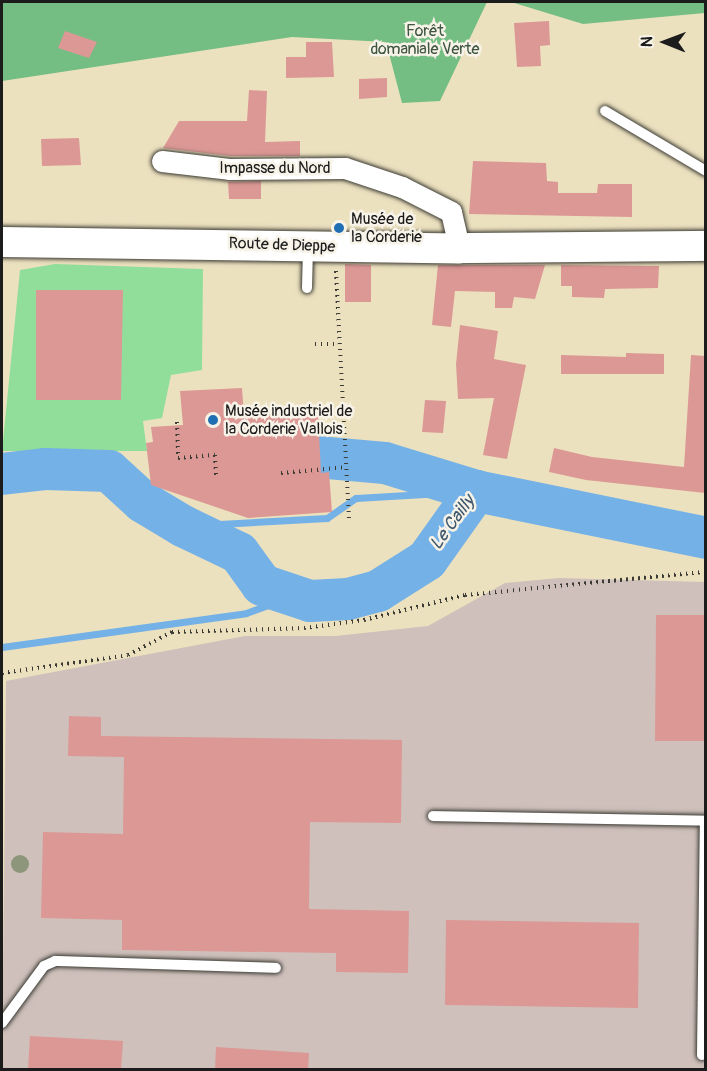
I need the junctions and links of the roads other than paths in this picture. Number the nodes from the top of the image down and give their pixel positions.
1 (604, 111) dead end
2 (162, 161) dead end
3 (705, 171) edge
4 (2, 242) edge
5 (322, 245) junction
6 (705, 246) edge
7 (459, 248) junction
8 (307, 288) dead end
9 (433, 816) dead end
10 (705, 821) edge
11 (276, 968) dead end
12 (2, 1023) edge
13 (702, 1055) dead end

1 - 3 lane
2 - 7 street, Impasse du Nord
4 - 5 main road, Route de Dieppe
5 - 7 main road, Route de Dieppe
5 - 8 lane
6 - 7 main road, Route de Dieppe
9 - 10 lane
10 - 13 lane
11 - 12 lane

